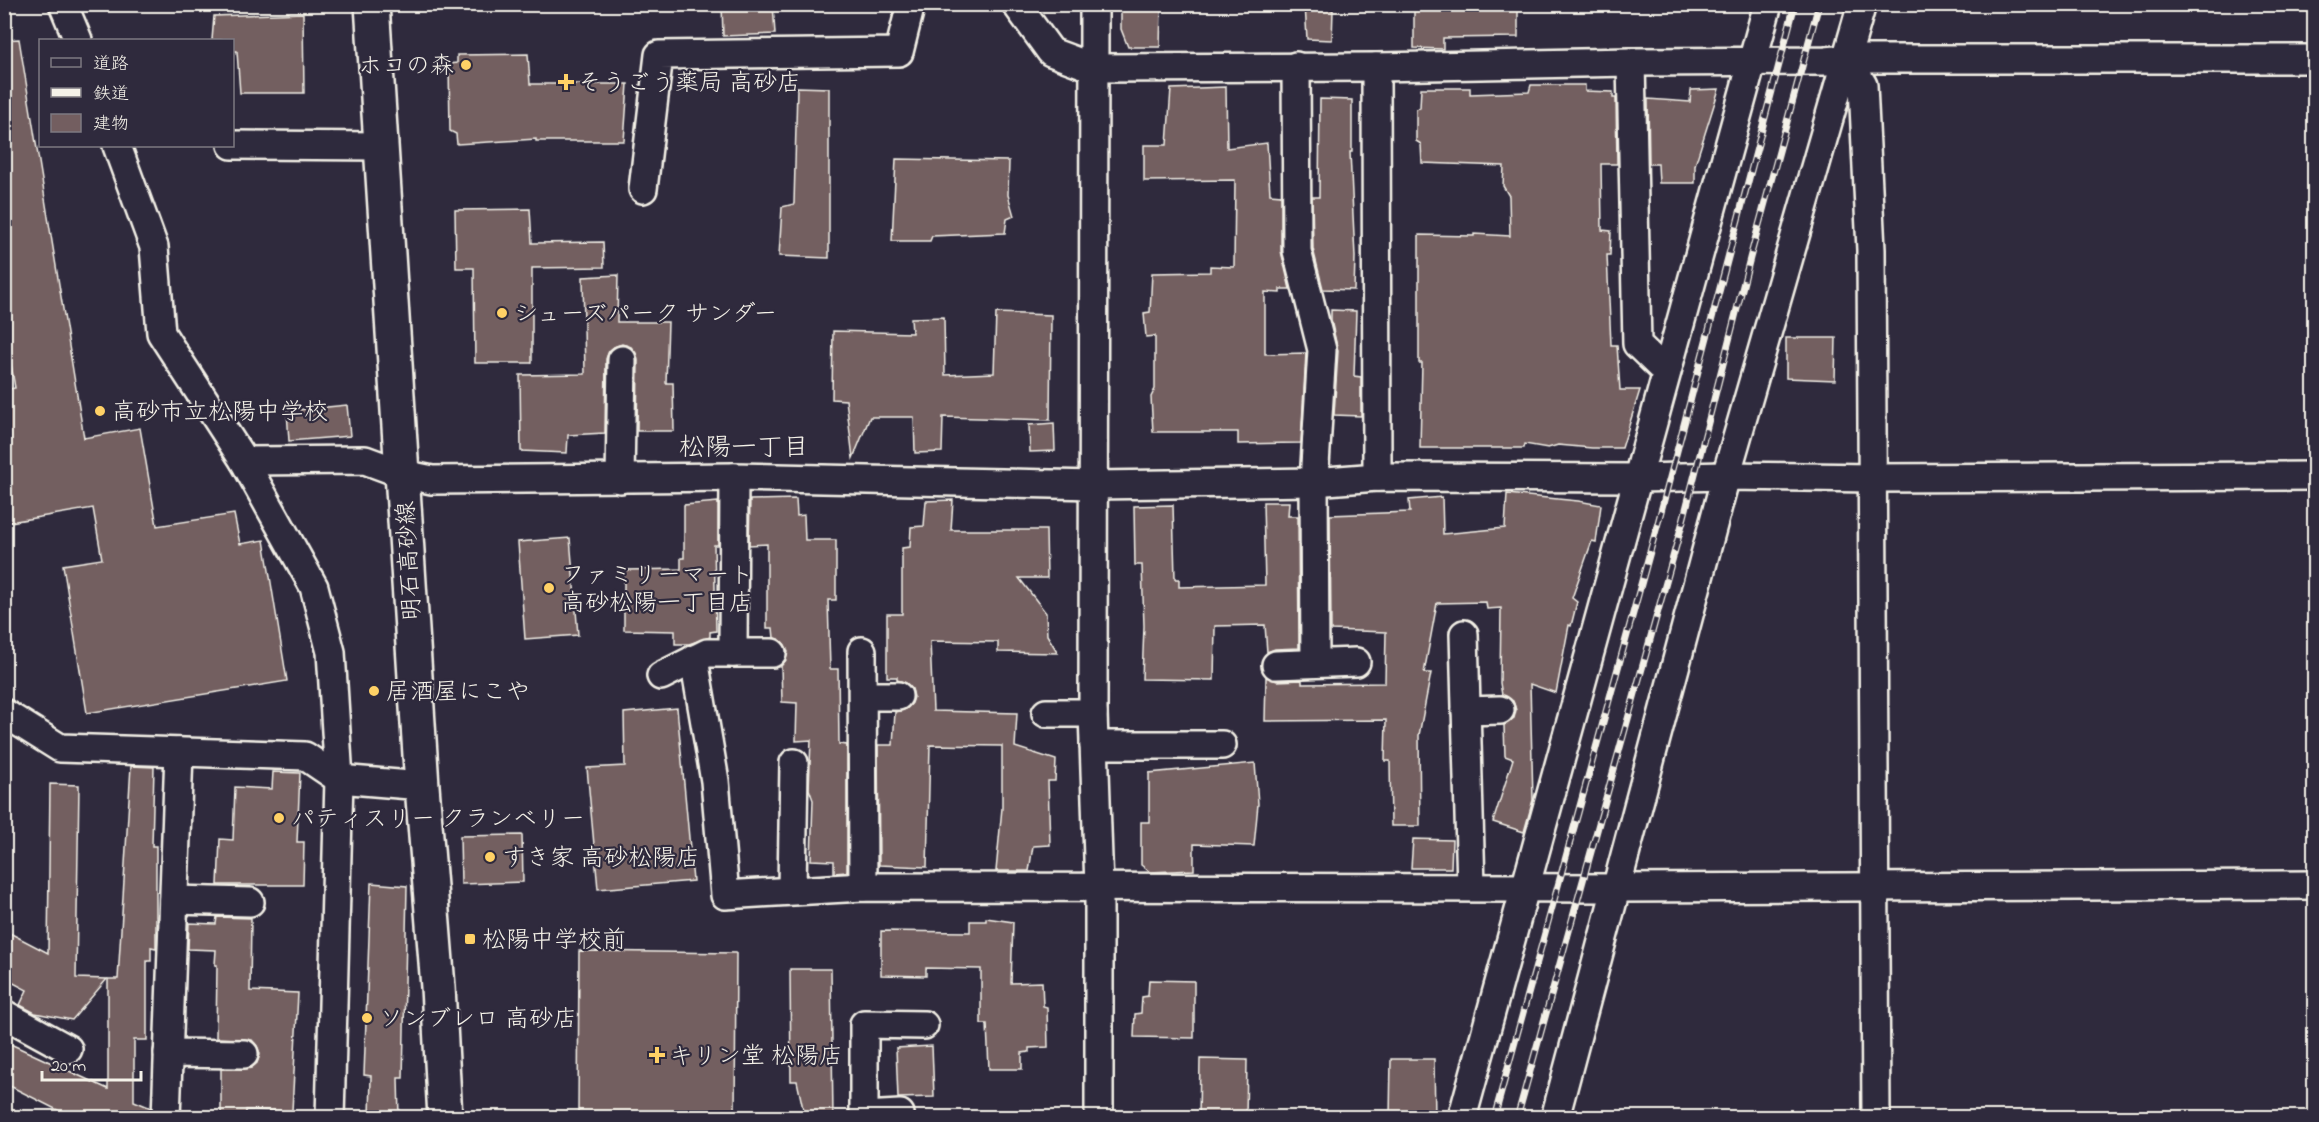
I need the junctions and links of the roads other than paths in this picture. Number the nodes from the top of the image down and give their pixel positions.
1 (63, 4) edge
2 (372, 4) edge
3 (911, 4) edge
4 (1016, 4) edge
5 (1095, 4) edge
6 (1768, 4) edge
7 (1862, 4) edge
8 (78, 39) edge
9 (1847, 58) junction
10 (2314, 59) edge
11 (1752, 60) junction
12 (1631, 62) junction
13 (1296, 66) junction
14 (1376, 67) junction
15 (1094, 68) junction
16 (234, 145) edge
17 (382, 146) junction
18 (117, 147) edge
19 (643, 189) dead end
20 (622, 360) dead end
21 (1666, 372) junction
22 (244, 461) junction
23 (403, 474) junction
24 (1726, 476) junction
25 (2314, 476) edge
26 (734, 477) junction
27 (1377, 477) junction
28 (1638, 478) junction
29 (1871, 478) junction
30 (620, 479) junction
31 (1314, 482) junction
32 (1094, 485) junction
33 (1464, 634) dead end
34 (862, 651) dead end
35 (734, 653) junction
36 (772, 653) dead end
37 (694, 659) junction
38 (1356, 662) dead end
39 (1315, 663) junction
40 (1276, 665) dead end
41 (661, 676) dead end
42 (863, 696) junction
43 (898, 696) dead end
44 (1466, 711) junction
45 (1500, 711) dead end
46 (4, 713) edge
47 (1046, 713) dead end
48 (1093, 713) junction
49 (1094, 745) junction
50 (1222, 745) dead end
51 (179, 752) junction
52 (794, 763) dead end
53 (339, 779) junction
54 (422, 786) junction
55 (2314, 885) edge
56 (1876, 886) junction
57 (863, 887) junction
58 (1099, 887) junction
59 (1471, 887) junction
60 (1525, 887) junction
61 (1616, 888) junction
62 (792, 890) junction
63 (174, 900) junction
64 (250, 902) dead end
65 (4, 1014) edge
66 (924, 1025) dead end
67 (68, 1049) dead end
68 (168, 1053) junction
69 (244, 1054) dead end
70 (900, 1114) dead end
71 (864, 1117) edge
72 (166, 1118) edge
73 (330, 1118) edge
74 (445, 1118) edge
75 (1099, 1118) edge
76 (1462, 1118) edge
77 (1554, 1118) edge
78 (1876, 1118) edge

1 - 8 street
2 - 17 main road, 明石高砂線
3 - 19 street
4 - 15 street
5 - 15 street
6 - 11 street
7 - 9 street
9 - 10 street
9 - 11 street
9 - 24 street
9 - 29 street
11 - 12 street
11 - 21 street
12 - 14 street
12 - 21 street
13 - 14 street
13 - 15 street
13 - 31 street
14 - 27 street
15 - 32 street
16 - 17 street
17 - 23 main road, 明石高砂線
18 - 22 street
20 - 30 street
21 - 28 street
22 - 23 street
22 - 53 street
23 - 30 street
23 - 54 main road, 明石高砂線
24 - 28 street
24 - 29 street
24 - 61 street
25 - 29 street
26 - 30 street
26 - 32 street
26 - 35 street
27 - 28 street
27 - 31 street
28 - 60 street
29 - 56 street
31 - 32 street
31 - 39 street
32 - 48 street
33 - 44 street
34 - 42 street
35 - 36 street
35 - 37 street
37 - 41 street
37 - 62 street
38 - 39 street
39 - 40 street
42 - 43 street
42 - 57 street
44 - 45 street
44 - 59 street
46 - 51 street
47 - 48 street
48 - 49 street
49 - 50 street
49 - 58 street
51 - 53 street
51 - 63 street
52 - 62 street
53 - 54 street
53 - 73 street
54 - 74 main road, 明石高砂線
55 - 56 street
56 - 61 street
56 - 78 street
57 - 58 street
57 - 62 street
58 - 59 street
58 - 75 street
59 - 60 street
60 - 61 street
60 - 76 street
61 - 77 street
63 - 64 street
63 - 68 street
65 - 67 street
66 - 71 street
68 - 69 street
68 - 72 street
70 - 71 street

